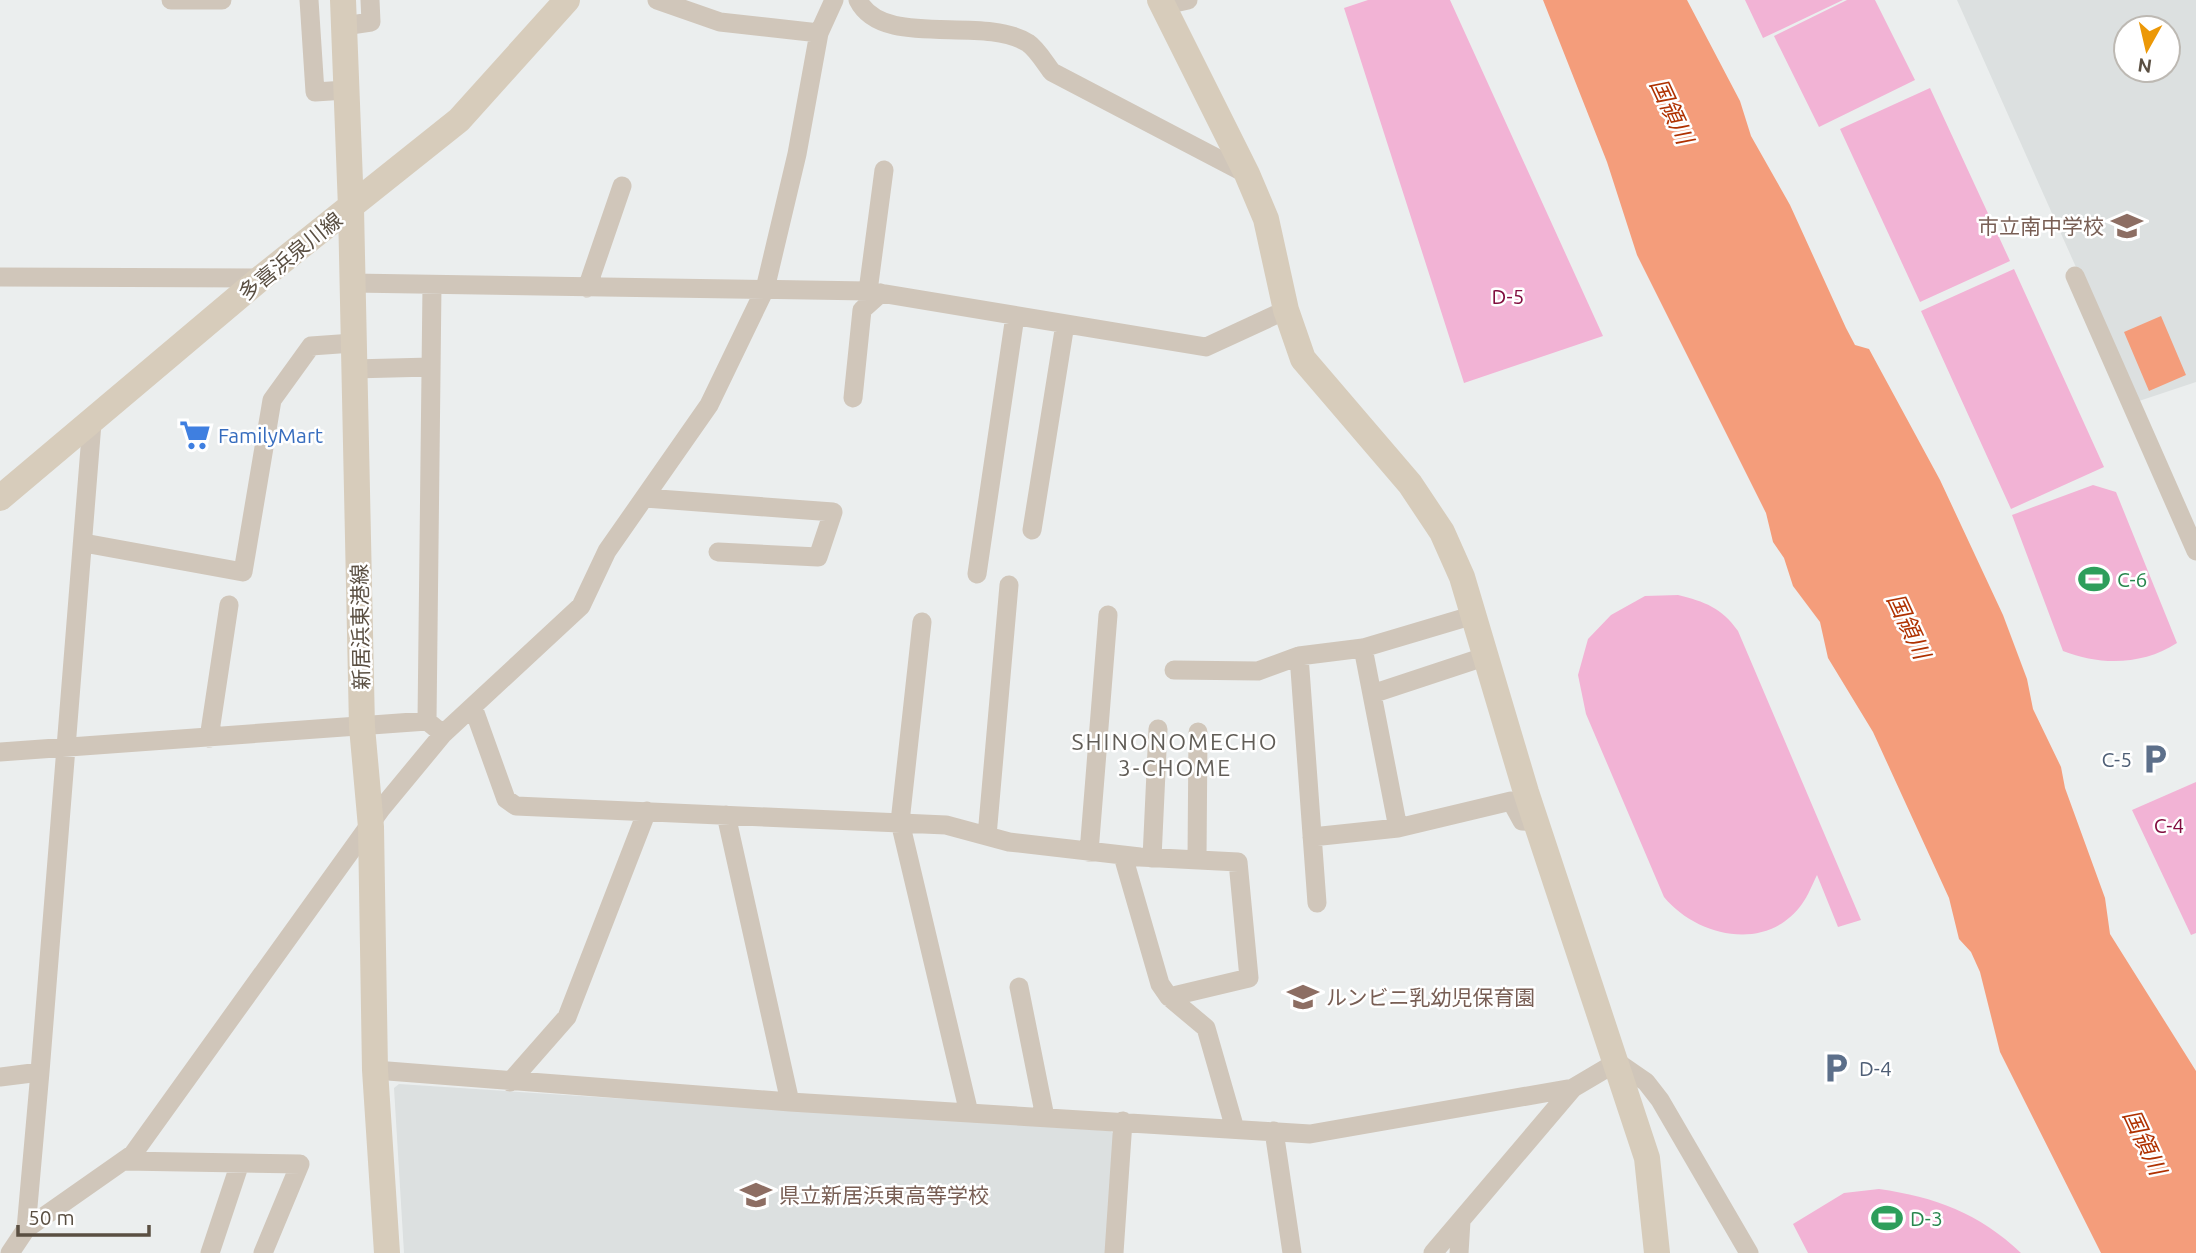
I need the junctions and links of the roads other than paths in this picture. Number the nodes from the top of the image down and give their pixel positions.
1 (171, 0) edge
2 (222, 0) edge
3 (309, 0) edge
4 (370, 0) edge
5 (567, 0) edge
6 (657, 0) edge
7 (834, 0) edge
8 (858, 0) edge
9 (1188, 0) edge
10 (1161, 3) edge
11 (343, 13) edge
12 (819, 33) junction
13 (346, 90) junction
14 (884, 170) dead end
15 (1247, 174) junction
16 (622, 186) dead end
17 (351, 208) junction
18 (2075, 276) dead end
19 (0, 277) edge
20 (261, 278) junction
21 (352, 283) junction
22 (432, 285) junction
23 (587, 288) junction
24 (765, 289) junction
25 (874, 292) junction
26 (1286, 310) junction
27 (1015, 316) junction
28 (1065, 324) junction
29 (353, 343) junction
30 (431, 367) junction
31 (353, 369) junction
32 (853, 398) dead end
33 (92, 423) junction
34 (0, 498) edge
35 (645, 498) junction
36 (1032, 530) dead end
37 (84, 543) junction
38 (2196, 551) edge
39 (718, 552) dead end
40 (977, 574) dead end
41 (1009, 585) dead end
42 (229, 605) dead end
43 (1108, 615) dead end
44 (1474, 615) junction
45 (922, 622) dead end
46 (1363, 648) junction
47 (1299, 656) junction
48 (1487, 656) junction
49 (1174, 670) dead end
50 (1371, 694) junction
51 (473, 708) junction
52 (427, 721) junction
53 (362, 727) junction
54 (1158, 729) dead end
55 (1198, 732) dead end
56 (443, 734) junction
57 (209, 737) junction
58 (67, 747) junction
59 (0, 752) edge
60 (647, 811) junction
61 (726, 815) junction
62 (900, 822) junction
63 (1536, 822) junction
64 (371, 827) junction
65 (1398, 828) junction
66 (987, 836) junction
67 (1312, 837) junction
68 (1088, 852) junction
69 (1123, 856) junction
70 (1152, 858) junction
71 (1197, 860) junction
72 (1317, 903) dead end
73 (1019, 987) dead end
74 (1169, 997) junction
75 (1617, 1062) junction
76 (375, 1070) junction
77 (40, 1072) junction
78 (0, 1077) edge
79 (510, 1082) junction
80 (1573, 1088) junction
81 (790, 1102) junction
82 (969, 1113) junction
83 (1045, 1117) junction
84 (1123, 1121) junction
85 (1235, 1129) junction
86 (1274, 1131) junction
87 (124, 1161) junction
88 (240, 1163) junction
89 (1461, 1220) junction
90 (26, 1229) junction
91 (10, 1253) edge
92 (210, 1253) edge
93 (263, 1253) edge
94 (387, 1253) edge
95 (1114, 1253) edge
96 (1292, 1253) edge
97 (1433, 1253) edge
98 (1458, 1253) edge
99 (1657, 1253) edge
100 (1749, 1253) edge

1 - 2 street
3 - 13 street
4 - 11 street
5 - 17 main road, 多喜浜泉川線
6 - 12 street
7 - 12 street
8 - 15 street
9 - 10 street
10 - 15 main road
11 - 13 main road, 新居浜東港線
12 - 24 street
13 - 17 main road, 新居浜東港線
14 - 25 street
15 - 26 main road
16 - 23 street
17 - 20 main road, 多喜浜泉川線
17 - 21 main road, 新居浜東港線
18 - 38 street
19 - 20 street
20 - 33 main road, 多喜浜泉川線
21 - 22 street
21 - 29 main road, 新居浜東港線
22 - 23 street
22 - 30 street
23 - 24 street
24 - 25 street
24 - 35 street
25 - 27 street
25 - 32 street
26 - 28 street
26 - 44 main road
27 - 28 street
27 - 40 street
28 - 36 street
29 - 31 main road, 新居浜東港線
29 - 37 street
30 - 31 street
30 - 52 street
31 - 53 main road, 新居浜東港線
33 - 34 main road, 多喜浜泉川線
33 - 37 street
35 - 39 street
35 - 51 street
37 - 58 street
41 - 66 street
42 - 57 street
43 - 68 street
44 - 46 street
44 - 48 main road
45 - 62 street
46 - 47 street
46 - 50 street
47 - 49 street
47 - 67 street
48 - 50 street
48 - 63 main road
50 - 65 street
51 - 56 street
51 - 60 street
52 - 53 street
52 - 56 street
53 - 57 street
53 - 64 main road, 新居浜東港線
54 - 70 street
55 - 71 street
56 - 64 street
57 - 58 street
58 - 59 street
58 - 77 street
60 - 61 street
60 - 79 street
61 - 62 street
61 - 81 street
62 - 66 street
62 - 82 street
63 - 65 street
63 - 75 main road
64 - 76 main road, 新居浜東港線
64 - 87 street
65 - 67 street
66 - 68 street
67 - 72 street
68 - 69 street
69 - 70 street
69 - 74 street
70 - 71 street
71 - 74 street
73 - 83 street
74 - 85 street
75 - 80 street
75 - 99 main road
75 - 100 street
76 - 79 street
76 - 94 main road, 新居浜東港線
77 - 78 street
77 - 90 street
79 - 81 street
80 - 86 street
80 - 89 street
81 - 82 street
82 - 83 street
83 - 84 street
84 - 85 street
84 - 95 street
85 - 86 street
86 - 96 street
87 - 88 street
87 - 90 street
88 - 92 street
88 - 93 street
89 - 97 street
89 - 98 street
90 - 91 street

